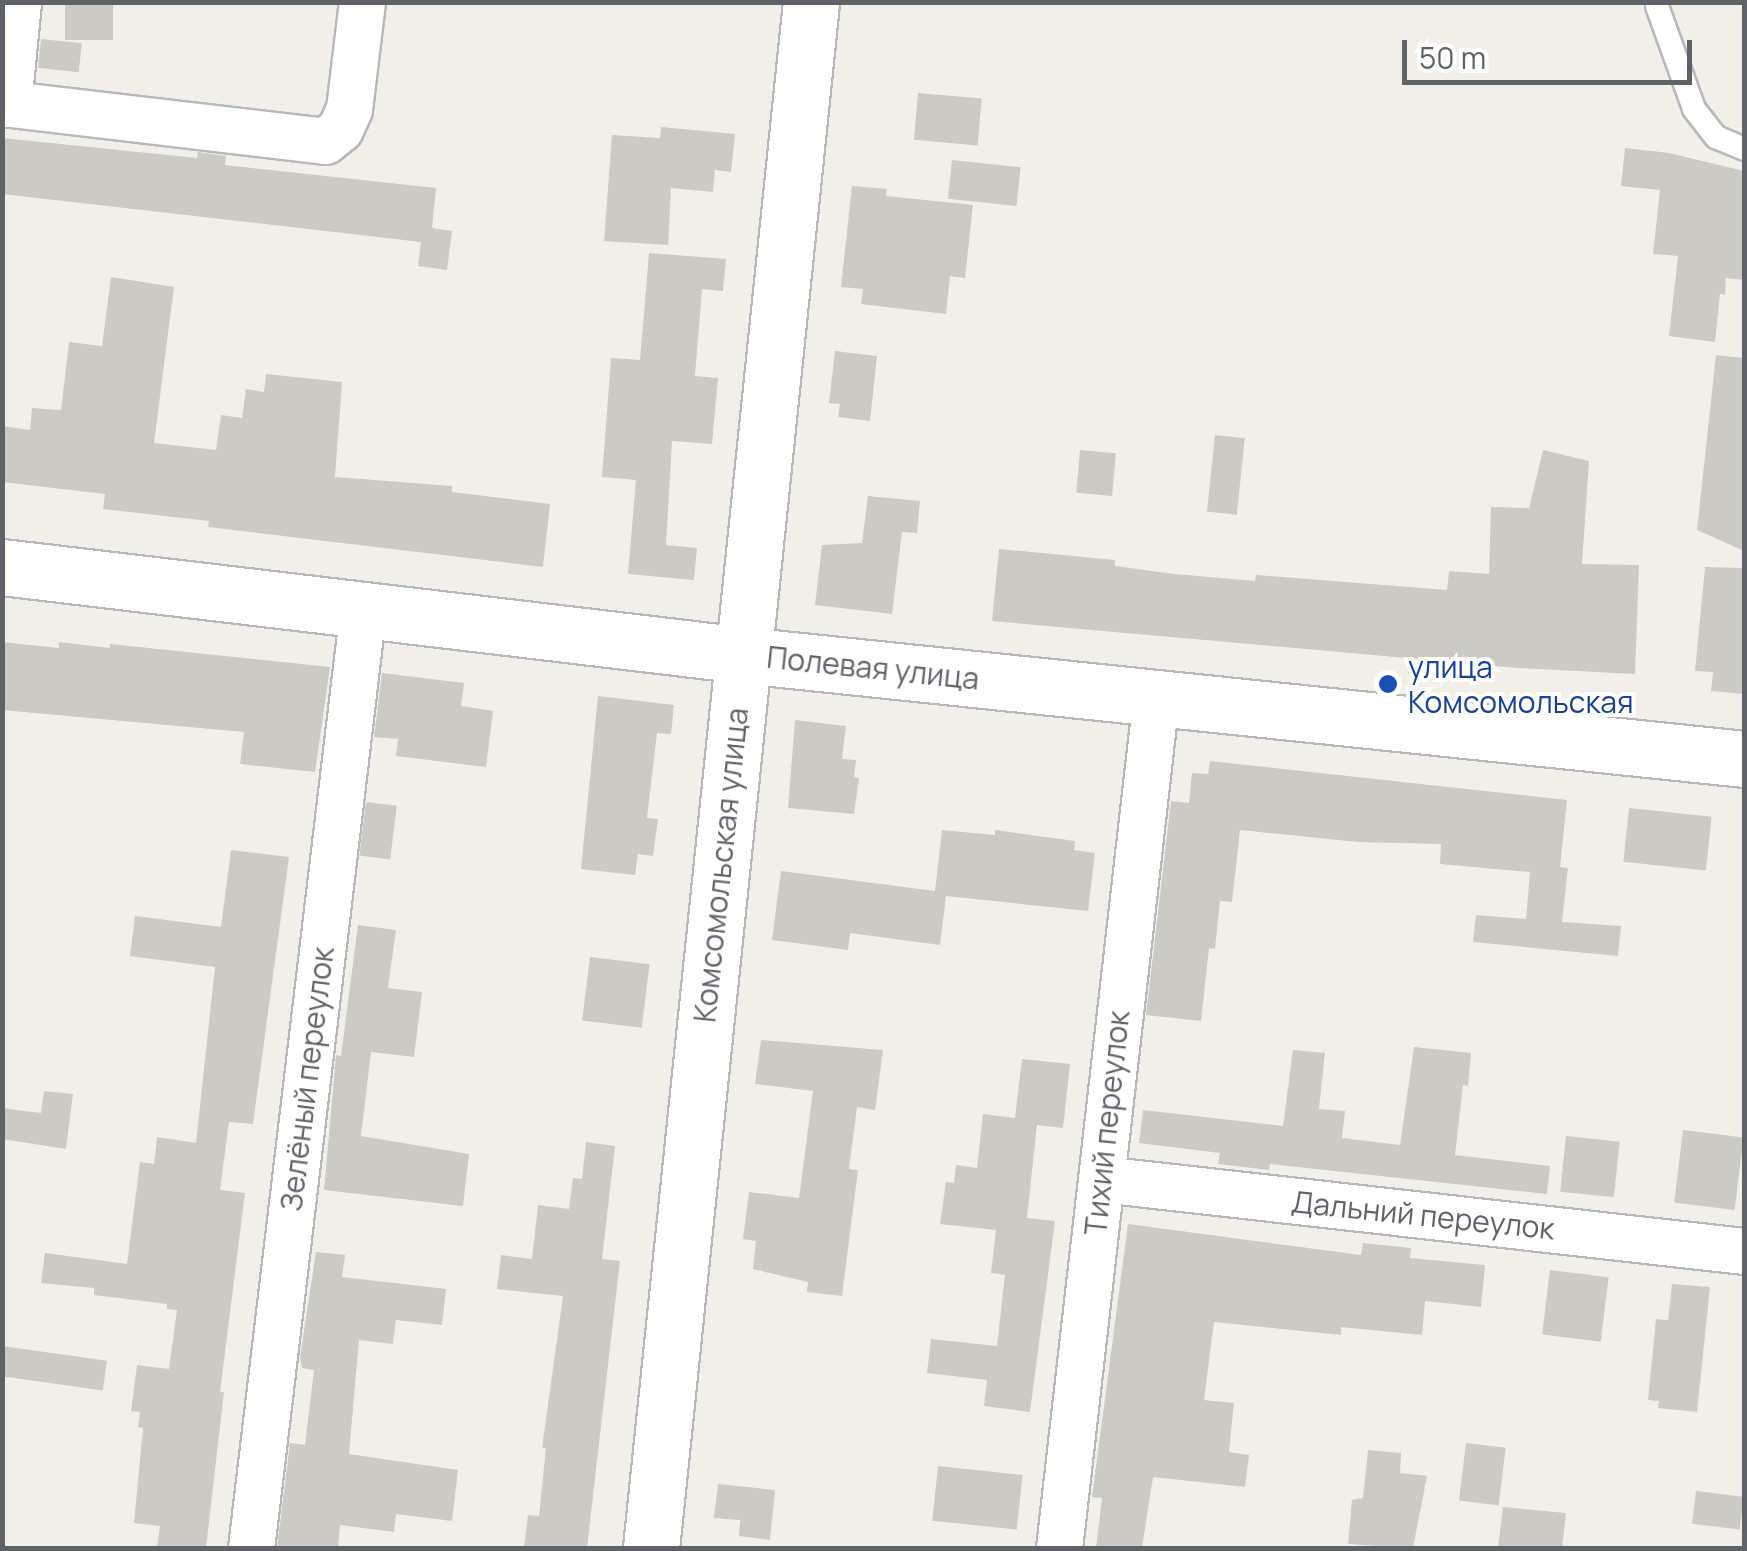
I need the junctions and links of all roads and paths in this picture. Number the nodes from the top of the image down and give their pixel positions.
1 (18, 2) edge
2 (362, 2) edge
3 (810, 2) edge
4 (1657, 6) dead end
5 (5, 104) edge
6 (1744, 149) edge
7 (2, 567) edge
8 (363, 609) junction
9 (743, 655) junction
10 (1156, 697) junction
11 (1744, 758) edge
12 (1101, 1180) junction
13 (1744, 1251) edge
14 (251, 1548) edge
15 (651, 1548) edge
16 (1059, 1548) edge

1 - 5 street
2 - 5 street
3 - 9 main road, Комсомольская улица
4 - 6 lane
7 - 8 main road, Полевая улица
8 - 9 main road, Полевая улица
8 - 14 street, Зелёный переулок
9 - 10 main road, Полевая улица
9 - 15 main road, Комсомольская улица
10 - 11 main road, Полевая улица
10 - 12 street, Тихий переулок
12 - 13 street, Дальний переулок
12 - 16 street, Тихий переулок

